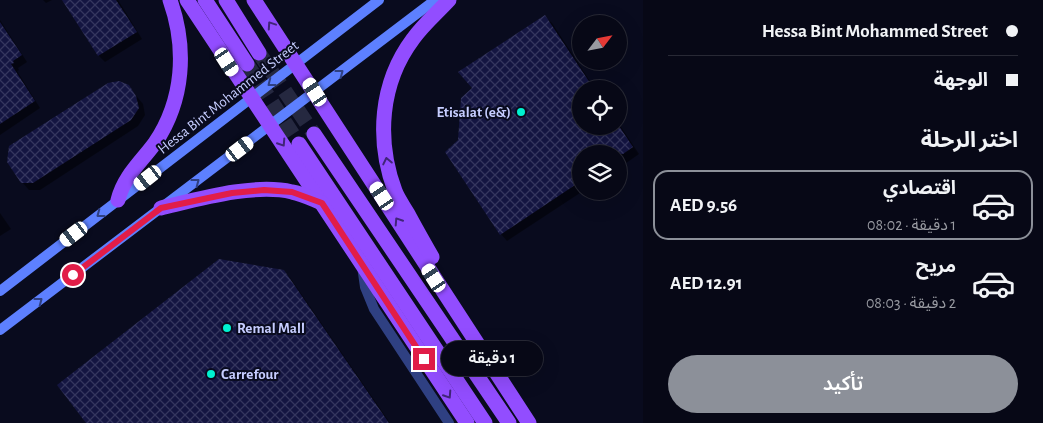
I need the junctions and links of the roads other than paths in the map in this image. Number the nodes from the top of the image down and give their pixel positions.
1 (170, 0) edge
2 (187, 0) edge
3 (205, 0) edge
4 (226, 0) edge
5 (254, 0) edge
6 (379, 0) edge
7 (435, 0) edge
8 (449, 0) edge
9 (259, 53) tunnel mouth
10 (247, 64) tunnel mouth
11 (297, 64) junction
12 (315, 92) junction
13 (252, 98) junction
14 (271, 126) junction
15 (314, 134) tunnel mouth
16 (299, 144) tunnel mouth
17 (118, 200) junction
18 (322, 203) junction
19 (161, 208) junction
20 (361, 263) junction
21 (0, 291) edge
22 (0, 330) edge
23 (487, 360) junction
24 (449, 423) edge
25 (467, 423) edge
26 (485, 423) edge
27 (509, 423) edge
28 (529, 423) edge

1 - 17 main road
2 - 13 main road
3 - 10 main road
4 - 9 main road
11 -> 5 main road
6 - 11 main road, Hessa Bint Mohammed Street
12 -> 7 main road
23 -> 8 main road
11 - 12 main road
11 -> 13 main road, Hessa Bint Mohammed Street
12 - 14 main road
23 -> 12 main road
13 - 14 main road
13 - 17 main road, Hessa Bint Mohammed Street
14 -> 18 main road
19 -> 14 main road
15 - 27 main road
16 - 26 main road
17 -> 21 main road, Hessa Bint Mohammed Street
18 - 19 main road
18 - 20 main road
22 -> 19 main road
20 - 24 street
20 -> 25 main road
23 - 28 main road

